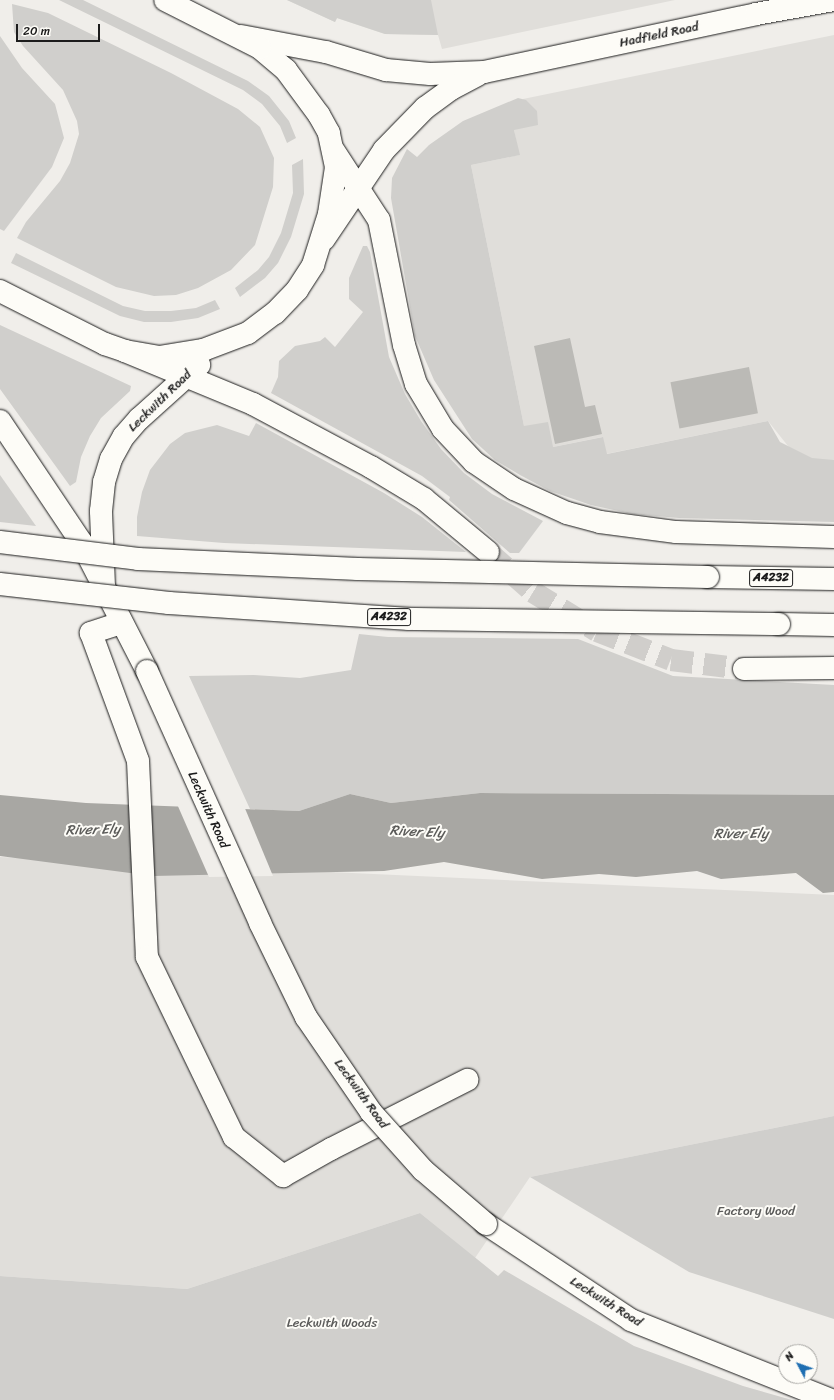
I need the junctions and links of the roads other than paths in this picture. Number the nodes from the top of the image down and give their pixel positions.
1 (165, 0) edge
2 (834, 0) edge
3 (240, 36) junction
4 (484, 72) junction
5 (334, 151) junction
6 (357, 187) junction
7 (318, 247) junction
8 (0, 291) edge
9 (223, 343) junction
10 (125, 351) junction
11 (186, 376) junction
12 (0, 420) edge
13 (834, 537) edge
14 (0, 542) edge
15 (488, 552) tunnel mouth
16 (834, 578) edge
17 (0, 584) edge
18 (104, 587) junction
19 (121, 623) junction
20 (834, 625) edge
21 (834, 668) edge
22 (744, 669) tunnel mouth
23 (467, 1080) dead end
24 (830, 1400) edge

1 - 3 main road
2 - 4 main road, Hadfield Road
3 - 4 main road
3 - 5 main road
4 - 6 main road
5 - 6 main road
5 - 7 main road
6 - 7 main road
6 - 13 main road
7 - 9 main road
8 - 10 main road
9 - 10 main road
9 - 11 main road, Leckwith Road
10 - 11 main road
11 - 15 main road
11 - 18 main road, Leckwith Road
12 - 18 main road, Leckwith Road
14 - 16 main road, A4232, bridge
17 - 20 main road, A4232, bridge
18 - 19 main road, Leckwith Road
19 - 23 main road
19 - 24 main road, Leckwith Road, bridge
21 - 22 main road

